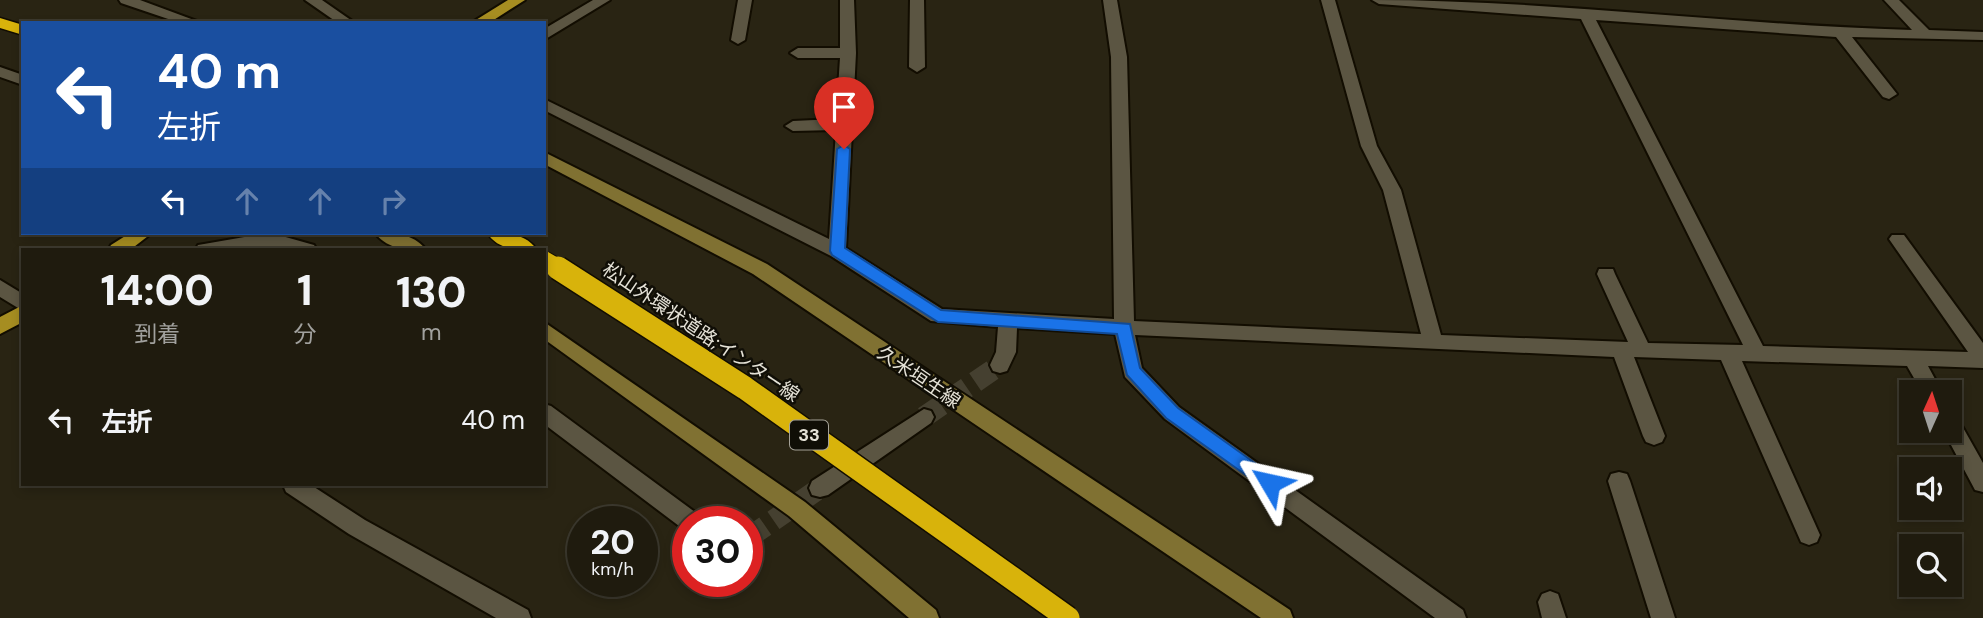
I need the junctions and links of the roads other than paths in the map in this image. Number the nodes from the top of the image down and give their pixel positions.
1 (126, 0) edge
2 (312, 0) edge
3 (518, 0) edge
4 (603, 0) edge
5 (745, 0) edge
6 (847, 0) edge
7 (917, 0) edge
8 (1110, 0) edge
9 (1328, 0) edge
10 (1379, 0) edge
11 (1891, 0) edge
12 (1441, 2) edge
13 (1586, 15) junction
14 (189, 21) edge
15 (345, 21) edge
16 (481, 21) edge
17 (0, 23) edge
18 (21, 29) edge
19 (1840, 32) junction
20 (546, 35) edge
21 (1925, 35) junction
22 (1983, 36) edge
23 (738, 40) dead end
24 (848, 52) junction
25 (798, 53) dead end
26 (917, 67) dead end
27 (0, 72) edge
28 (21, 79) edge
29 (1889, 94) dead end
30 (546, 105) edge
31 (845, 124) junction
32 (793, 126) dead end
33 (546, 158) edge
34 (140, 235) edge
35 (388, 235) edge
36 (501, 235) edge
37 (1898, 239) dead end
38 (120, 248) edge
39 (213, 248) edge
40 (301, 248) edge
41 (412, 248) edge
42 (523, 248) edge
43 (837, 251) junction
44 (546, 261) edge
45 (1605, 274) dead end
46 (0, 287) edge
47 (21, 303) edge
48 (1008, 320) junction
49 (1124, 328) junction
50 (546, 330) edge
51 (1433, 342) junction
52 (1632, 351) junction
53 (1728, 353) junction
54 (1757, 354) junction
55 (1913, 358) junction
56 (1983, 359) edge
57 (1000, 365) tunnel mouth
58 (1925, 380) edge
59 (546, 413) edge
60 (924, 417) tunnel mouth
61 (1654, 436) dead end
62 (1961, 443) edge
63 (1619, 481) dead end
64 (1983, 482) edge
65 (296, 486) edge
66 (820, 488) tunnel mouth
67 (672, 508) edge
68 (1809, 535) dead end
69 (519, 618) edge
70 (927, 618) edge
71 (1068, 618) edge
72 (1282, 618) edge
73 (1454, 618) edge
74 (1663, 618) edge

1 - 14 street
2 - 15 street
3 - 16 main road
4 - 20 street
5 - 23 street
6 - 24 street
7 - 26 street
8 - 49 street
9 - 51 street
10 - 12 street
11 - 21 street
12 - 13 street
13 - 19 street
13 - 54 street
17 - 18 highway
19 - 21 street
19 - 29 street
21 - 22 street
24 - 25 street
24 - 31 street
27 - 28 street
30 - 43 street
31 - 32 street
31 - 43 street
33 - 72 main road, 久米垣生線
34 - 38 main road
35 - 41 main road
36 - 42 highway
37 - 56 street
39 - 40 street
43 - 48 street
44 - 71 highway, 松山外環状道路;インター線 / 33, bridge
45 - 52 street
46 - 47 street
48 - 49 street
48 - 57 street
49 - 51 street
49 - 73 street
50 - 70 main road
51 - 52 street
52 - 53 street
52 - 61 street
53 - 54 street
53 - 68 street
54 - 55 street
55 - 56 street
55 - 58 street
59 - 67 street
60 - 66 street
62 - 64 street
63 - 74 street
65 - 69 street

